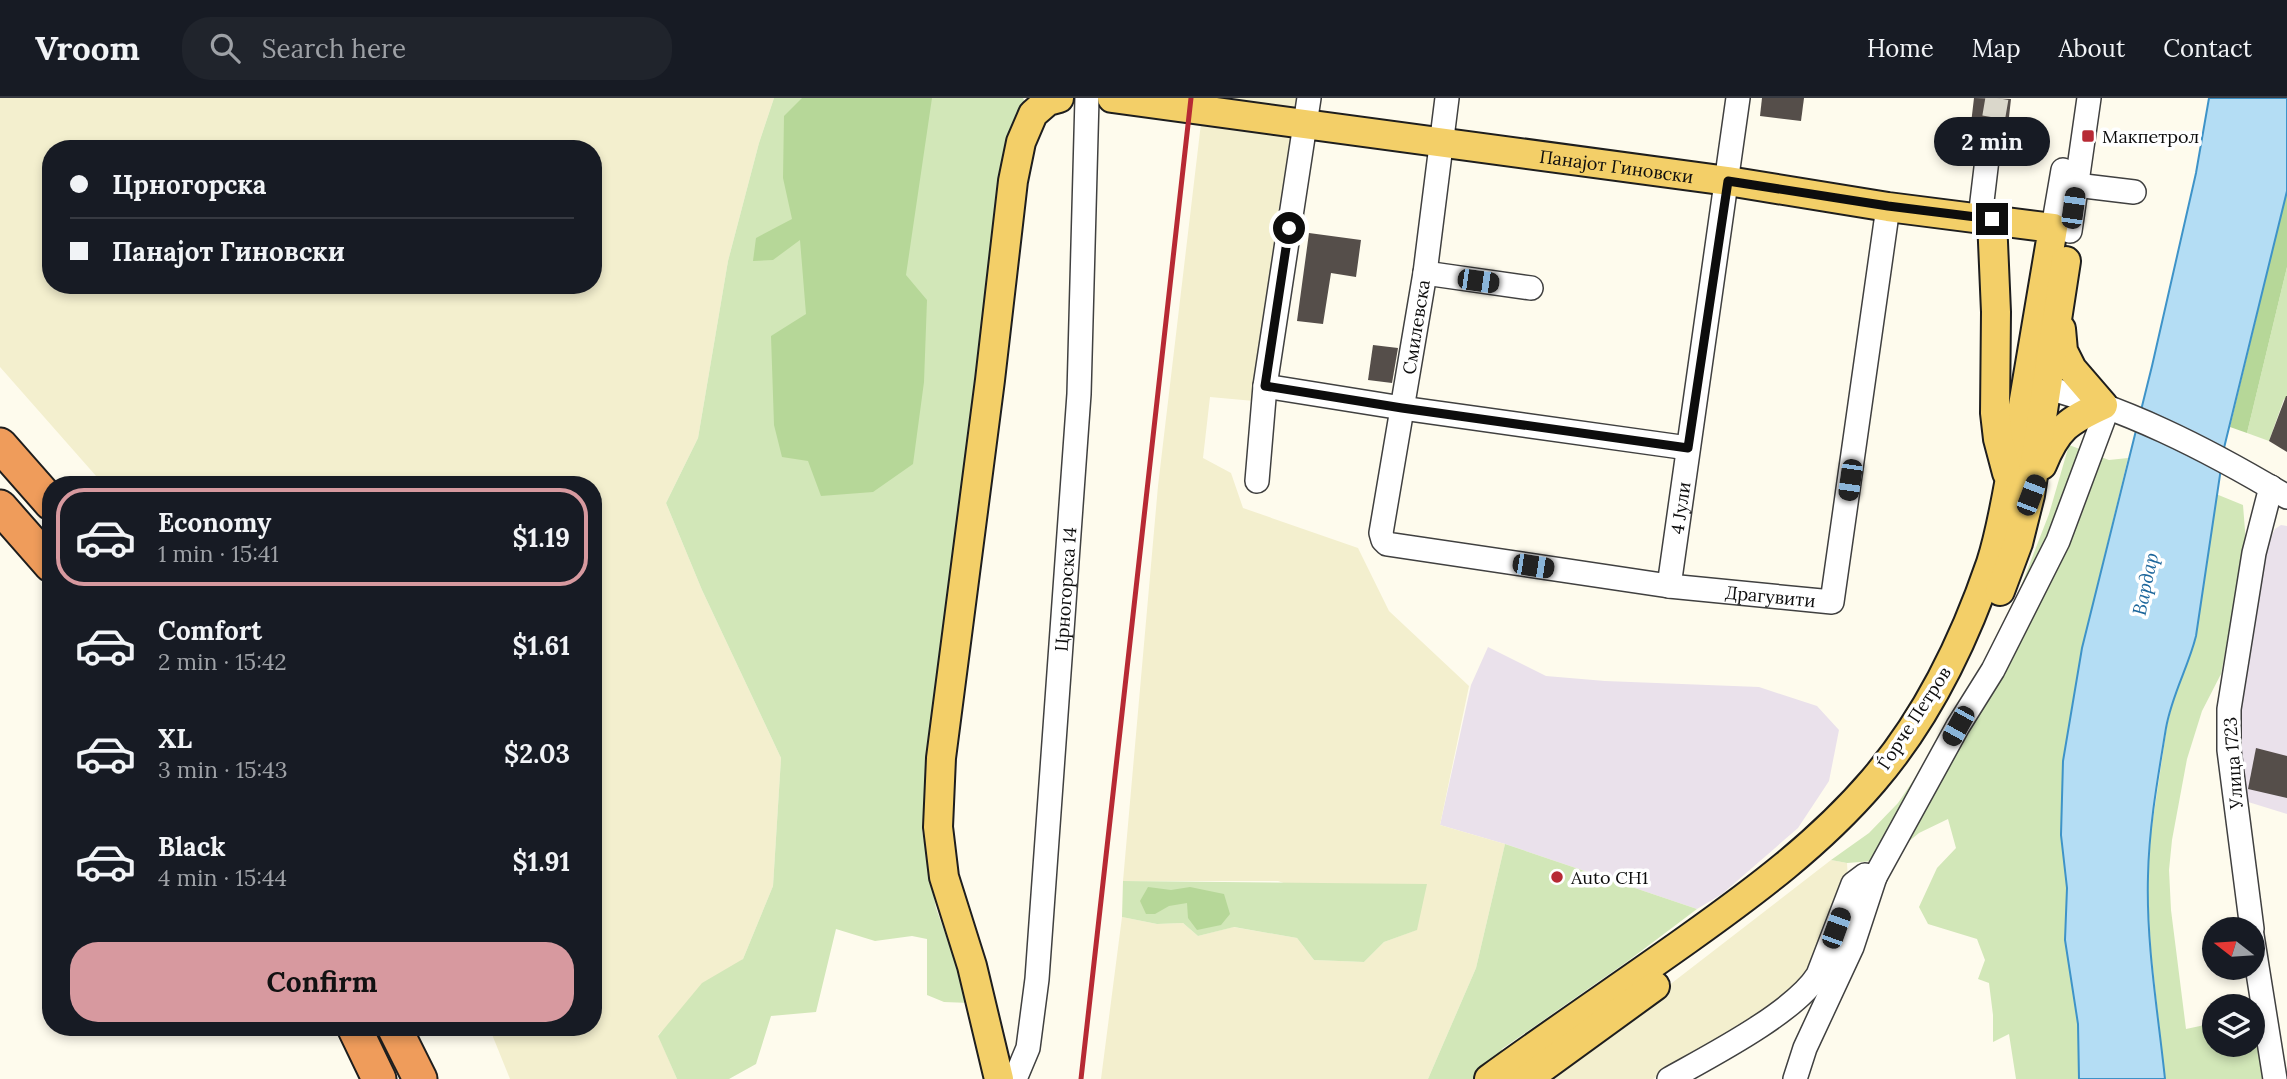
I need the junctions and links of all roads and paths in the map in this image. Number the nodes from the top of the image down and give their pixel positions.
1 (1087, 98) edge
2 (1112, 98) edge
3 (1447, 98) edge
4 (1738, 98) edge
5 (2074, 98) edge
6 (2090, 98) edge
7 (1051, 99) edge
8 (1307, 111) edge
9 (1440, 144) junction
10 (1988, 151) tunnel mouth
11 (1728, 181) junction
12 (2076, 185) junction
13 (2134, 192) dead end
14 (1888, 206) junction
15 (1986, 218) junction
16 (2062, 230) junction
17 (1425, 273) junction
18 (1531, 288) dead end
19 (2060, 312) junction
20 (2037, 385) junction
21 (1265, 386) junction
22 (1402, 408) junction
23 (2109, 408) junction
24 (0, 445) edge
25 (1688, 448) junction
26 (1257, 481) dead end
27 (2020, 489) junction
28 (2279, 492) edge
29 (42, 493) edge
30 (0, 507) edge
31 (1397, 545) joint
32 (42, 555) edge
33 (1669, 586) junction
34 (1875, 877) junction
35 (2250, 917) edge
36 (2262, 980) edge
37 (358, 1036) edge
38 (398, 1036) edge
39 (2278, 1052) edge
40 (379, 1079) edge
41 (420, 1079) edge
42 (999, 1079) edge
43 (1015, 1079) edge
44 (1489, 1079) edge
45 (1527, 1079) edge
46 (1669, 1079) edge
47 (1795, 1079) edge
48 (2275, 1079) edge

1 - 43 street, Црногорска 14
2 - 8 main road, Панајот Гиновски
3 - 9 street, Смилевска
4 - 11 street, 4 Јули
5 - 16 street, Ѓорче Петров
6 - 12 street, Ѓорче Петров
7 - 42 main road
8 - 9 main road, Панајот Гиновски
8 - 21 street
9 - 11 main road, Панајот Гиновски
9 - 17 street, Смилевска
10 - 15 street
11 - 14 main road, Панајот Гиновски
11 - 25 street, 4 Јули
12 - 13 street
12 - 16 street, Ѓорче Петров
14 - 15 main road, Панајот Гиновски
14 - 33 street, Драгувити
15 - 16 main road, Панајот Гиновски
15 - 27 main road
16 - 19 main road, Ѓорче Петров
16 - 20 main road, Ѓорче Петров
17 - 18 street
17 - 22 street, Смилевска
19 - 20 main road, Ѓорче Петров
19 - 23 main road
20 - 23 street
20 - 27 main road, Ѓорче Петров
21 - 22 street
21 - 26 street
22 - 25 street
22 - 31 street, Смилевска
23 - 27 main road
23 - 28 street
23 - 34 street
24 - 29 highway
25 - 33 street, 4 Јули
27 - 44 main road, Ѓорче Петров
27 - 45 main road, Ѓорче Петров
28 - 35 street, Улица 1723
30 - 32 highway
31 - 33 street, Драгувити
34 - 46 street
34 - 47 street
36 - 39 street
37 - 40 highway
38 - 41 highway
39 - 48 street

